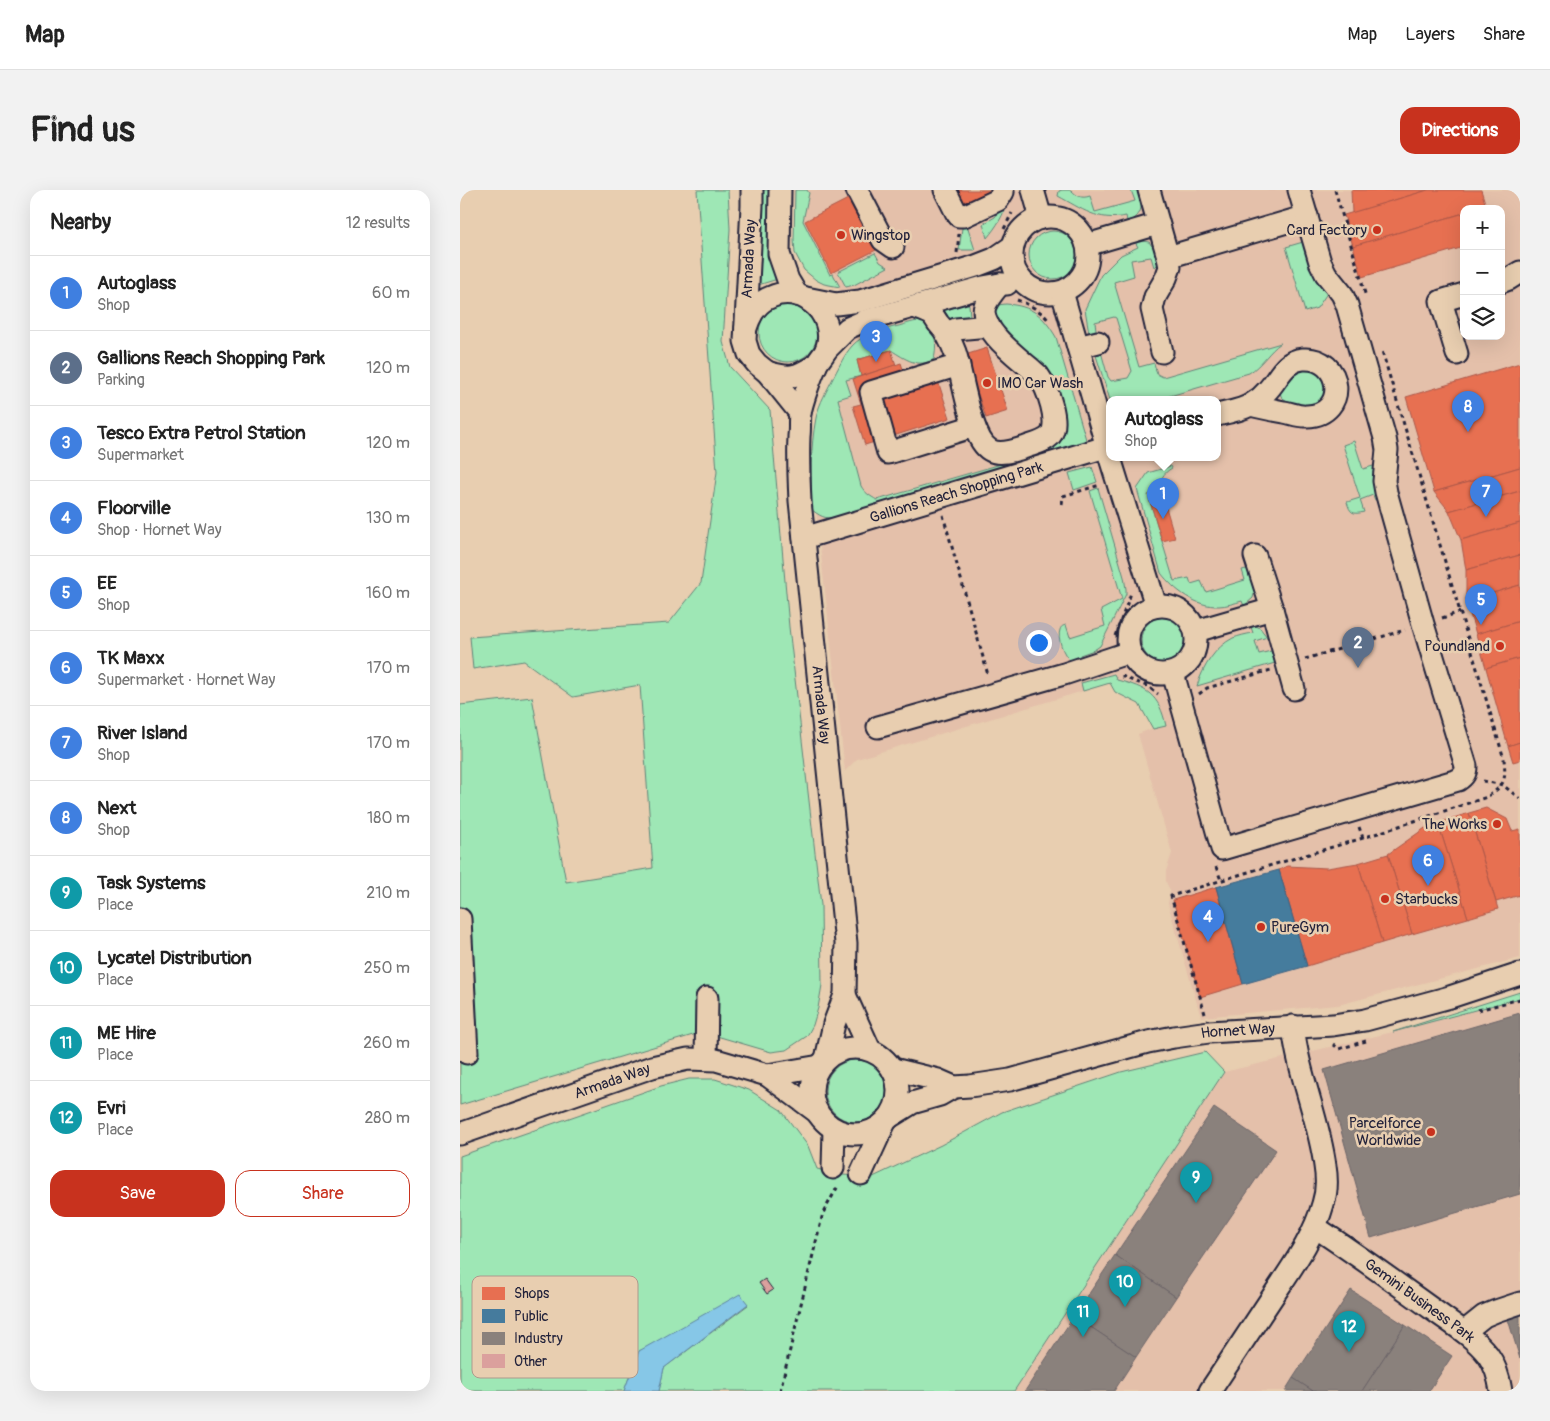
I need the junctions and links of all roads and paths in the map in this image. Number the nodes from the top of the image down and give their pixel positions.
1 (752, 190) edge
2 (780, 190) edge
3 (857, 190) edge
4 (945, 190) edge
5 (1002, 190) edge
6 (1033, 190) edge
7 (1148, 190) edge
8 (1299, 190) edge
9 (1335, 190) edge
10 (1307, 216) junction
11 (1040, 218) junction
12 (1158, 224) junction
13 (1087, 245) junction
14 (1013, 246) junction
15 (893, 247) dead end
16 (1168, 257) junction
17 (1520, 272) edge
18 (1505, 280) edge
19 (1000, 284) junction
20 (1027, 286) junction
21 (1062, 292) junction
22 (1461, 295) edge
23 (802, 296) junction
24 (1367, 299) dead end
25 (914, 307) junction
26 (989, 326) junction
27 (746, 328) junction
28 (947, 334) junction
29 (1380, 344) dead end
30 (1162, 352) dead end
31 (1458, 354) dead end
32 (821, 357) junction
33 (959, 365) junction
34 (767, 372) junction
35 (800, 413) junction
36 (974, 426) junction
37 (1106, 436) edge
38 (1106, 452) edge
39 (1112, 461) edge
40 (1104, 483) dead end
41 (1062, 504) dead end
42 (941, 510) dead end
43 (804, 538) junction
44 (1255, 556) dead end
45 (1156, 606) junction
46 (1272, 610) junction
47 (1460, 612) junction
48 (1423, 624) junction
49 (1196, 632) junction
50 (1130, 652) junction
51 (1287, 665) junction
52 (1173, 672) junction
53 (1123, 677) dead end
54 (1294, 689) dead end
55 (994, 694) junction
56 (1162, 697) dead end
57 (1194, 697) dead end
58 (878, 727) dead end
59 (1462, 777) junction
60 (1502, 785) junction
61 (1520, 799) edge
62 (460, 919) edge
63 (1520, 974) edge
64 (845, 995) junction
65 (707, 998) dead end
66 (1293, 1026) junction
67 (1209, 1032) junction
68 (870, 1050) junction
69 (467, 1053) dead end
70 (706, 1059) junction
71 (823, 1063) junction
72 (893, 1069) junction
73 (767, 1076) junction
74 (954, 1087) junction
75 (817, 1112) junction
76 (887, 1120) junction
77 (834, 1129) junction
78 (460, 1134) edge
79 (861, 1174) dead end
80 (836, 1175) joint
81 (1315, 1227) junction
82 (1520, 1303) edge
83 (1464, 1332) junction
84 (780, 1391) edge
85 (1210, 1391) edge
86 (1501, 1391) edge

1 - 27 street, Armada Way
2 - 23 street, Armada Way
3 - 15 street
4 - 5 street
6 - 11 street
7 - 12 street
8 - 10 street
9 - 24 path
10 - 16 street
10 - 48 street
11 - 13 street
11 - 14 street
12 - 13 street
12 - 16 street
13 - 21 street
14 - 20 street
14 - 23 street
16 - 30 street
17 - 18 street
19 - 20 street
19 - 25 street
19 - 26 street
20 - 21 street
21 - 37 street
22 - 31 street
23 - 27 street, Armada Way
23 - 32 street, Armada Way
25 - 28 street
25 - 32 street
26 - 28 street
26 - 36 street
27 - 34 street, Armada Way
28 - 33 street
29 - 47 path
32 - 34 street
32 - 35 street, Armada Way
33 - 36 street
33 - 36 street
34 - 35 street, Armada Way
35 - 43 street, Armada Way
38 - 43 street, Gallions Reach Shopping Park
39 - 45 street
40 - 41 path
42 - 55 path
43 - 64 street, Armada Way
44 - 46 street
45 - 49 street
45 - 50 street
46 - 49 street
46 - 51 street
47 - 48 path
47 - 60 path
48 - 51 path
48 - 59 street
49 - 52 street
50 - 52 street
50 - 55 street
51 - 54 street
51 - 57 path
52 - 59 street
53 - 56 path
55 - 58 street
59 - 60 path
60 - 61 path
60 - 67 path
62 - 69 street
63 - 66 street, Hornet Way
64 - 68 street, Armada Way
64 - 71 street, Armada Way
65 - 70 street
66 - 67 street, Hornet Way
66 - 81 street
67 - 74 street, Hornet Way
68 - 71 street, Armada Way
68 - 72 street, Armada Way
70 - 73 street, Armada Way
70 - 78 street, Armada Way
71 - 73 street, Armada Way
71 - 75 street, Armada Way
72 - 74 street, Hornet Way
72 - 76 street
73 - 75 street, Armada Way
74 - 76 street, Hornet Way
75 - 77 street, Armada Way
76 - 77 street
76 - 79 street
77 - 80 street
80 - 84 path
81 - 83 street, Gemini Business Park
81 - 85 street
82 - 83 street
83 - 86 street, Gemini Business Park

